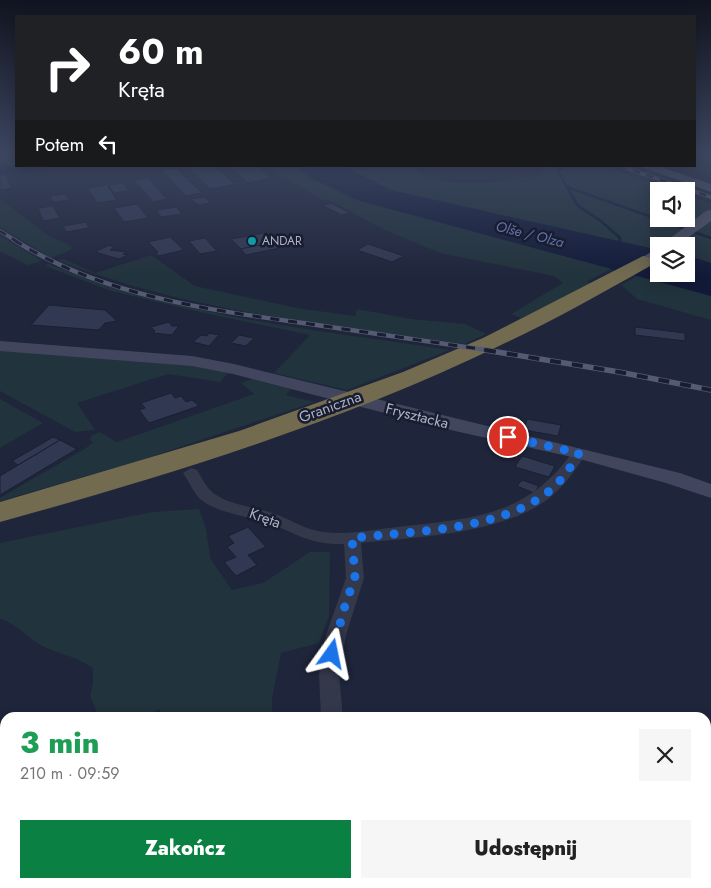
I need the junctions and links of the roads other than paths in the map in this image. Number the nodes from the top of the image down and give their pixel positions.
1 (711, 214) edge
2 (679, 237) edge
3 (650, 258) edge
4 (0, 346) edge
5 (579, 453) junction
6 (191, 473) dead end
7 (711, 491) edge
8 (0, 512) edge
9 (352, 538) junction
10 (332, 712) edge

1 - 2 main road
3 - 8 highway, Graniczna
4 - 5 street, Frysztacka
5 - 7 street, Frysztacka
5 - 9 street, Kręta
6 - 9 street, Kręta
9 - 10 street

